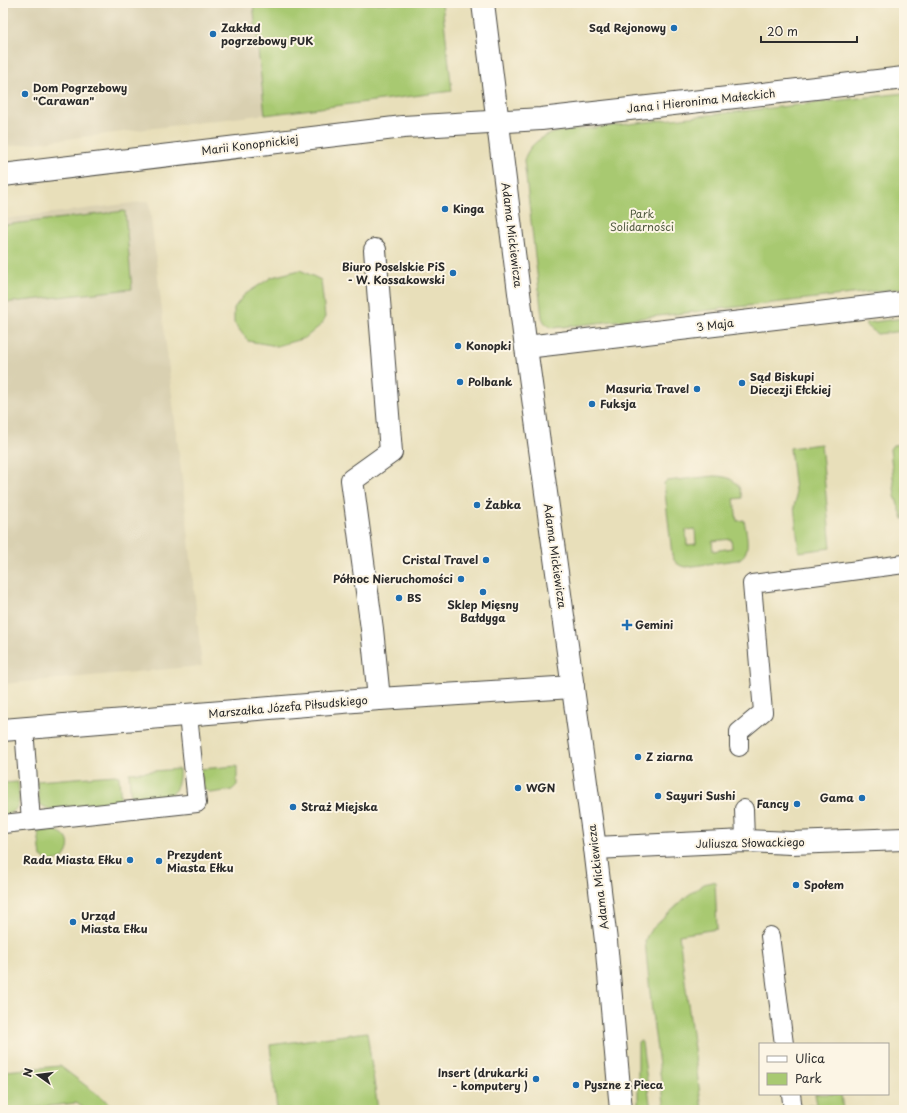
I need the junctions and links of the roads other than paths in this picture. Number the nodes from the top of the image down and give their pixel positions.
1 (483, 3) edge
2 (904, 78) edge
3 (498, 122) junction
4 (3, 175) edge
5 (375, 250) dead end
6 (904, 303) edge
7 (526, 347) junction
8 (904, 564) edge
9 (573, 687) junction
10 (379, 699) junction
11 (188, 715) junction
12 (24, 728) junction
13 (3, 730) edge
14 (739, 747) dead end
15 (744, 808) dead end
16 (31, 821) junction
17 (3, 824) edge
18 (904, 839) edge
19 (745, 841) junction
20 (595, 848) junction
21 (770, 936) dead end
22 (784, 1043) edge
23 (791, 1095) edge
24 (621, 1110) edge
25 (793, 1110) edge

1 - 3 street, Adama Mickiewicza
2 - 3 street, Jana i Hieronima Małeckich
3 - 4 street, Marii Konopnickiej
3 - 7 street, Adama Mickiewicza
5 - 10 street
6 - 7 street, 3 Maja
7 - 9 street, Adama Mickiewicza
8 - 14 lane
9 - 10 street, Marszałka Józefa Piłsudskiego
9 - 20 street, Adama Mickiewicza
10 - 11 street, Marszałka Józefa Piłsudskiego
11 - 12 street, Marszałka Józefa Piłsudskiego
11 - 16 lane
12 - 13 street, Marszałka Józefa Piłsudskiego
12 - 16 lane
15 - 19 lane
16 - 17 lane
18 - 19 street, Juliusza Słowackiego
19 - 20 street, Juliusza Słowackiego
20 - 24 street, Adama Mickiewicza
21 - 22 lane
23 - 25 lane

